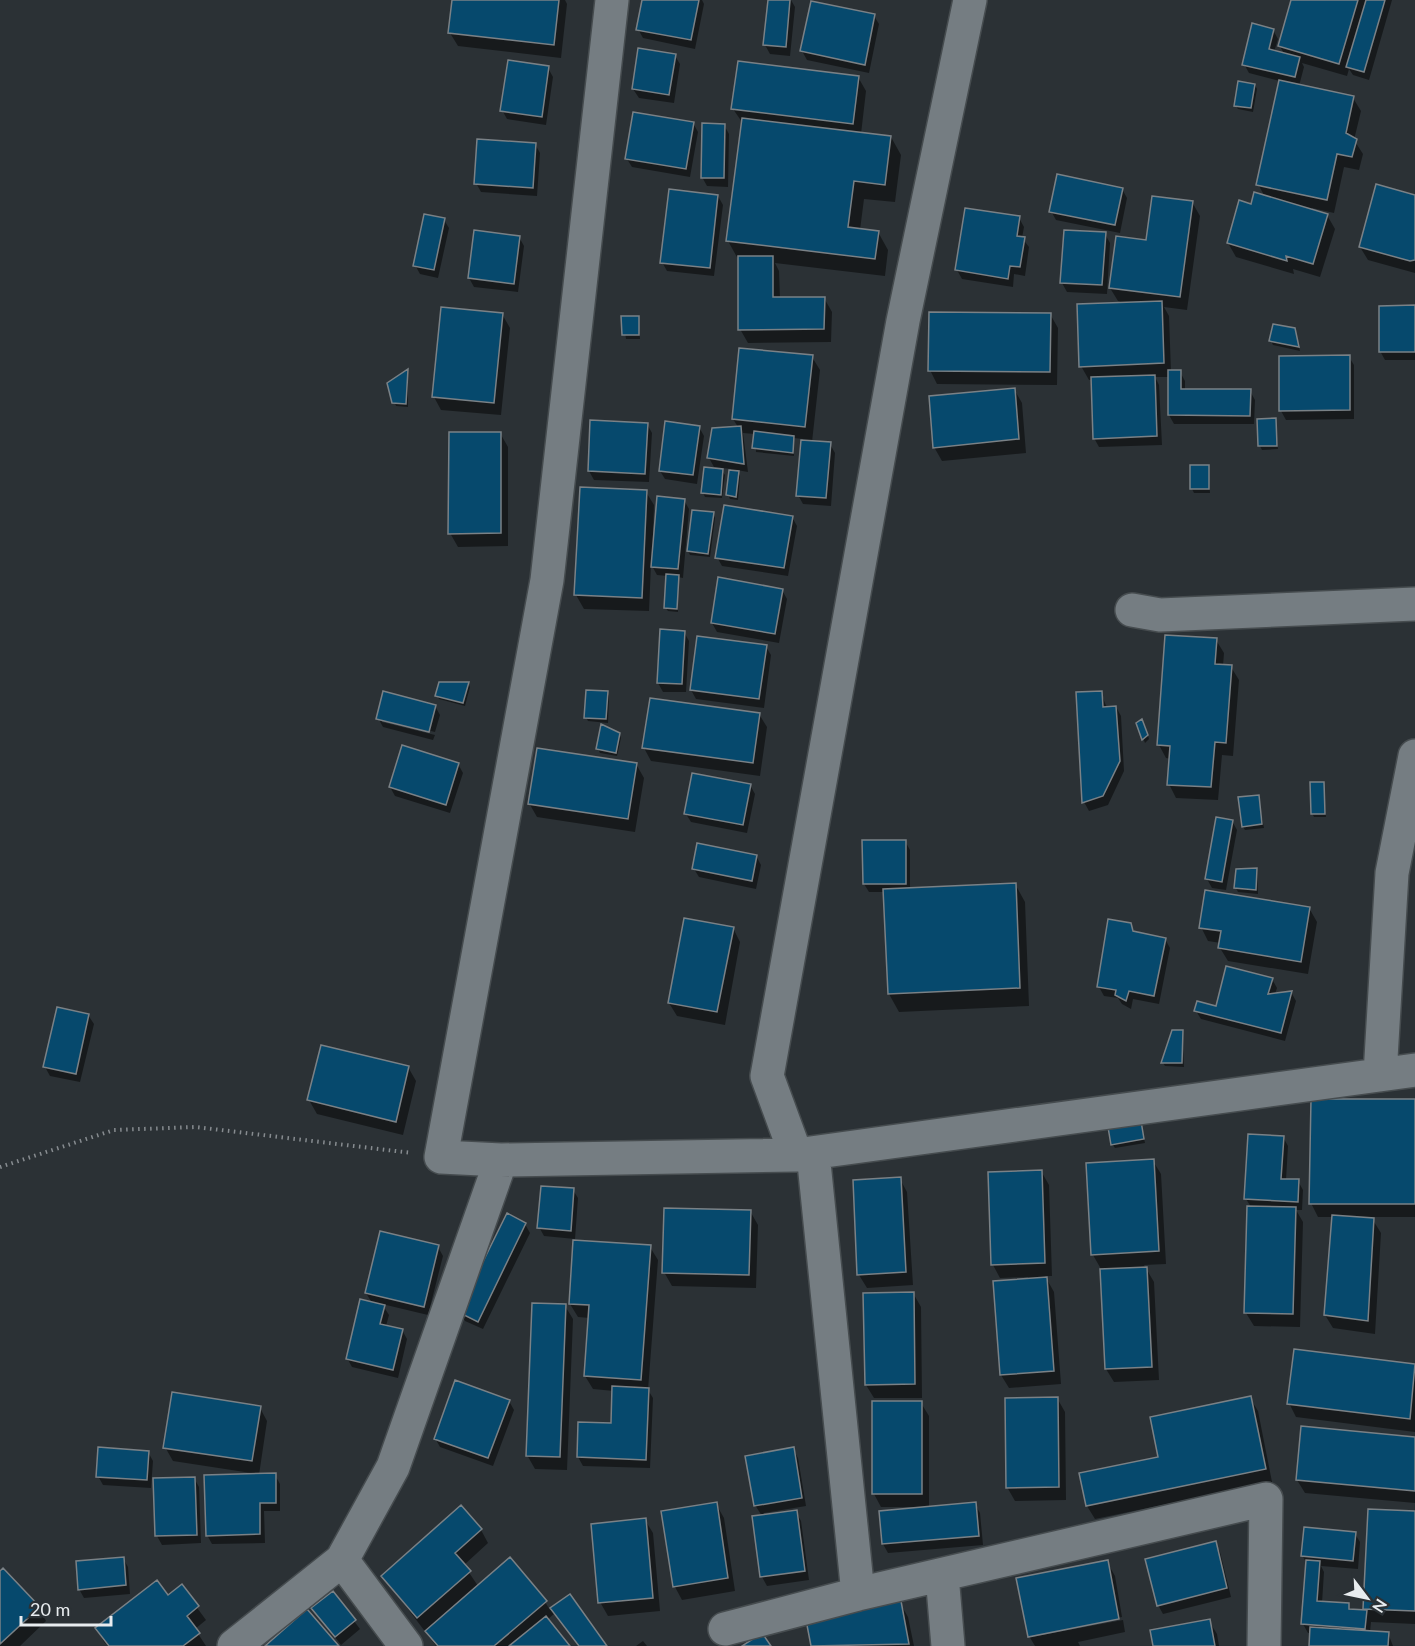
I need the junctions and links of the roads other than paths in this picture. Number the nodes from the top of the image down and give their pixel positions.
1 (612, 0) edge
2 (970, 0) edge
3 (1415, 604) edge
4 (1132, 610) dead end
5 (1415, 756) edge
6 (1415, 1070) edge
7 (1380, 1075) junction
8 (804, 1154) junction
9 (501, 1160) junction
10 (342, 1560) junction
11 (942, 1575) junction
12 (858, 1594) junction
13 (724, 1629) dead end
14 (234, 1646) edge
15 (406, 1646) edge
16 (948, 1646) edge
17 (1264, 1646) edge

1 - 9 street
2 - 8 street
3 - 4 street
5 - 7 street
6 - 7 street
7 - 8 street
8 - 9 street
8 - 12 street
9 - 10 street
10 - 14 street
10 - 15 street
11 - 12 street
11 - 16 street
11 - 17 street
12 - 13 street

